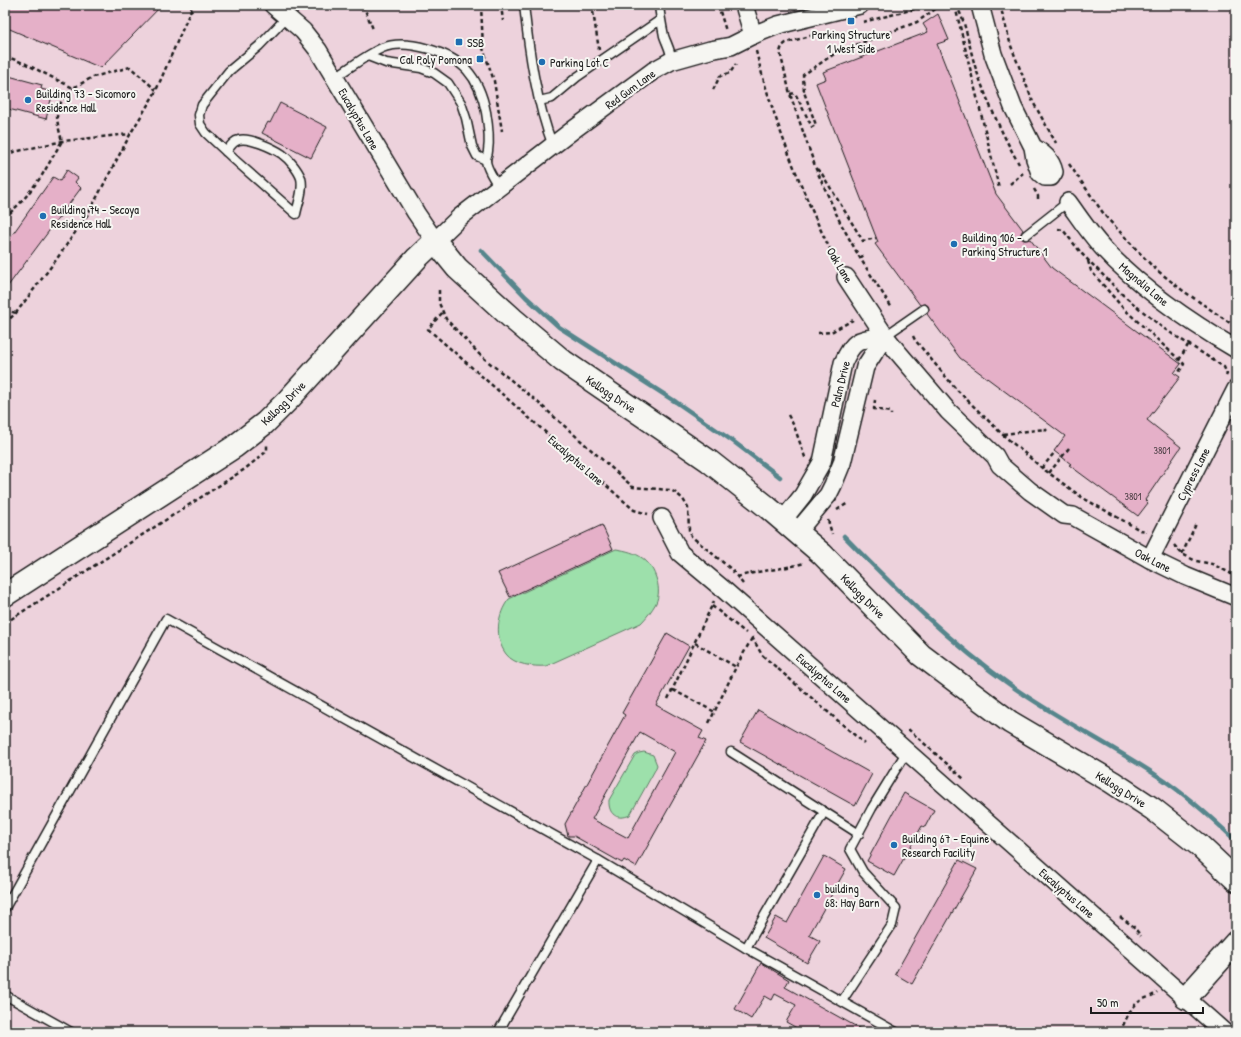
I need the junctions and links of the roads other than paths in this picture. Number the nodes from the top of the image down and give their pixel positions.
1 (273, 5) edge
2 (524, 5) edge
3 (659, 5) edge
4 (744, 5) edge
5 (860, 5) edge
6 (980, 5) edge
7 (288, 16) junction
8 (660, 20) junction
9 (752, 35) junction
10 (368, 56) junction
11 (671, 61) junction
12 (335, 77) junction
13 (539, 101) junction
14 (553, 146) junction
15 (1033, 147) dead end
16 (226, 152) junction
17 (486, 160) junction
18 (499, 187) junction
19 (1068, 202) joint
20 (1026, 235) dead end
21 (435, 241) junction
22 (846, 277) road end
23 (924, 309) dead end
24 (885, 336) junction
25 (1236, 349) edge
26 (1230, 385) edge
27 (662, 518) road end
28 (790, 526) junction
29 (1150, 559) junction
30 (5, 595) edge
31 (1236, 597) edge
32 (907, 751) junction
33 (731, 752) dead end
34 (824, 812) junction
35 (858, 834) junction
36 (598, 860) junction
37 (1236, 880) edge
38 (5, 908) edge
39 (1236, 942) edge
40 (746, 948) junction
41 (5, 995) edge
42 (1186, 998) junction
43 (842, 1001) junction
44 (72, 1032) edge
45 (498, 1032) edge
46 (896, 1032) edge
47 (1224, 1032) edge

1 - 7 street, Eucalyptus Lane
2 - 13 lane
3 - 8 lane
4 - 9 street
5 - 9 street, Red Gum Lane
6 - 15 street
7 - 12 street, Eucalyptus Lane
7 - 16 lane
8 - 11 lane
8 - 13 lane
9 - 11 street, Red Gum Lane
10 - 12 lane
10 - 17 lane
10 - 17 lane
11 - 14 street, Red Gum Lane
12 - 21 street, Eucalyptus Lane
13 - 14 lane
14 - 18 street, Red Gum Lane
16 - 16 lane
17 - 18 lane
18 - 21 street, Red Gum Lane
19 - 20 lane
19 - 25 street, Magnolia Lane
21 - 28 street, Kellogg Drive
21 - 30 street, Kellogg Drive
22 - 24 street, Oak Lane
23 - 24 lane
24 - 28 street, Palm Drive
24 - 28 street, Palm Drive
24 - 29 street, Oak Lane
26 - 29 street, Cypress Lane
27 - 32 street, Eucalyptus Lane
28 - 37 street, Kellogg Drive
29 - 31 street, Oak Lane
32 - 35 lane
32 - 42 street, Eucalyptus Lane
33 - 34 lane
34 - 35 lane
34 - 40 lane
35 - 43 lane
36 - 38 lane
36 - 40 lane
36 - 45 lane
39 - 42 street
40 - 43 lane
41 - 44 lane
42 - 47 street, Eucalyptus Lane
43 - 46 lane

